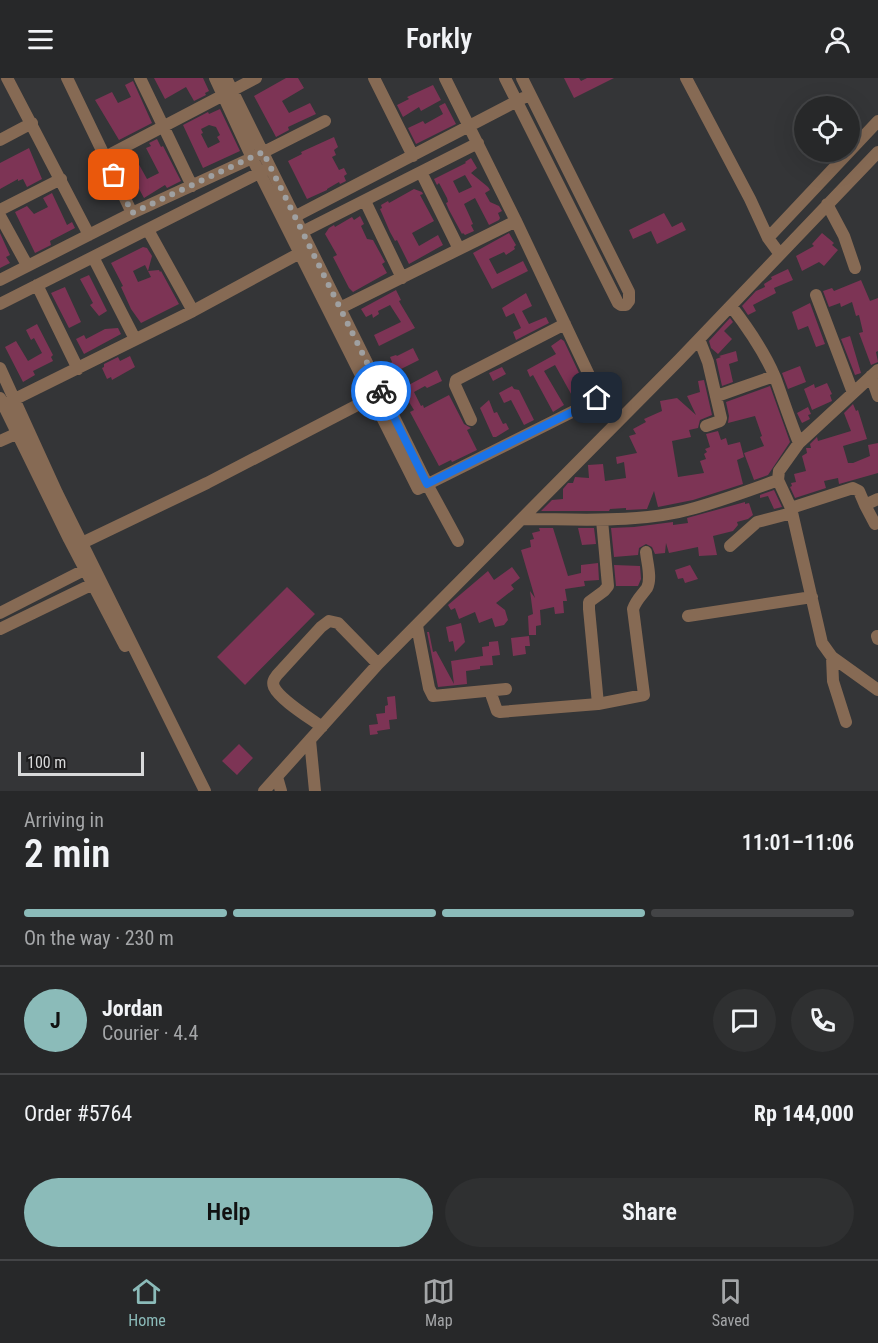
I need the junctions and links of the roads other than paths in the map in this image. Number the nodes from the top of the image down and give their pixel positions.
1 (7, 78) edge
2 (67, 78) edge
3 (140, 78) edge
4 (215, 78) edge
5 (226, 78) edge
6 (256, 78) edge
7 (374, 78) edge
8 (444, 78) edge
9 (505, 78) edge
10 (522, 78) edge
11 (686, 78) edge
12 (227, 92) junction
13 (530, 94) junction
14 (517, 101) junction
15 (325, 121) dead end
16 (878, 121) edge
17 (32, 123) junction
18 (163, 126) junction
19 (469, 127) junction
20 (863, 137) junction
21 (0, 140) edge
22 (477, 144) junction
23 (878, 152) edge
24 (257, 155) junction
25 (413, 156) junction
26 (105, 157) junction
27 (265, 170) junction
28 (421, 172) junction
29 (61, 179) junction
30 (192, 186) junction
31 (365, 201) junction
32 (827, 204) junction
33 (0, 210) edge
34 (132, 213) junction
35 (0, 216) edge
36 (294, 217) junction
37 (516, 221) junction
38 (148, 230) junction
39 (302, 232) junction
40 (88, 235) junction
41 (768, 238) junction
42 (459, 249) junction
43 (300, 253) junction
44 (779, 254) junction
45 (93, 257) junction
46 (27, 266) junction
47 (855, 268) dead end
48 (402, 278) junction
49 (0, 280) edge
50 (37, 285) junction
51 (816, 295) dead end
52 (0, 304) edge
53 (731, 306) junction
54 (340, 308) junction
55 (193, 311) junction
56 (565, 324) junction
57 (135, 339) junction
58 (699, 339) junction
59 (0, 368) edge
60 (78, 369) junction
61 (874, 373) edge
62 (774, 376) junction
63 (853, 393) junction
64 (717, 396) junction
65 (878, 396) edge
66 (371, 398) junction
67 (6, 401) edge
68 (471, 420) dead end
69 (706, 426) dead end
70 (18, 433) junction
71 (0, 441) edge
72 (799, 443) junction
73 (778, 480) junction
74 (427, 484) junction
75 (878, 499) edge
76 (865, 505) junction
77 (792, 511) junction
78 (522, 519) junction
79 (602, 520) junction
80 (875, 524) dead end
81 (458, 541) dead end
82 (82, 543) junction
83 (730, 546) dead end
84 (646, 552) dead end
85 (89, 568) junction
86 (97, 582) junction
87 (812, 597) junction
88 (0, 613) edge
89 (688, 616) dead end
90 (417, 626) junction
91 (0, 629) edge
92 (832, 657) junction
93 (378, 664) junction
94 (876, 687) edge
95 (506, 689) dead end
96 (490, 691) junction
97 (598, 704) junction
98 (846, 722) dead end
99 (322, 727) junction
100 (310, 740) junction
101 (277, 777) junction
102 (198, 791) edge
103 (205, 791) edge
104 (264, 791) edge
105 (281, 791) edge
106 (315, 791) edge

1 - 17 street
2 - 26 street
3 - 18 street
4 - 12 street
5 - 12 street
6 - 12 street
7 - 25 street
8 - 19 street
9 - 14 street
10 - 13 street
11 - 41 street
12 - 18 street
12 - 24 street
13 - 14 street
13 - 14 street
14 - 19 street
15 - 24 street
16 - 20 street
17 - 21 street
17 - 29 street
18 - 26 street
18 - 30 street
19 - 22 street
19 - 25 street
20 - 23 street
20 - 41 street
22 - 28 street
22 - 37 street
23 - 32 street
24 - 27 street
24 - 30 street
25 - 36 street
26 - 34 street
27 - 36 street
27 - 38 street
27 - 43 street
28 - 31 street
28 - 42 street
29 - 33 street
29 - 40 street
30 - 34 street
31 - 39 street
31 - 48 street
32 - 44 street
32 - 47 street
34 - 40 street
35 - 46 street
36 - 39 street
37 - 42 street
37 - 56 street
38 - 45 street
38 - 55 street
39 - 54 street
40 - 46 street
41 - 44 street
42 - 48 street
43 - 55 street
43 - 66 street
44 - 53 street
45 - 50 street
45 - 57 street
46 - 49 street
48 - 54 street
50 - 52 street
50 - 60 street
51 - 63 street
53 - 58 street
53 - 62 street
54 - 74 street
55 - 57 street
56 - 68 street
56 - 74 street
57 - 60 street
58 - 64 street
58 - 78 street
59 - 67 street
60 - 67 street
61 - 63 street
61 - 65 street
62 - 64 street
62 - 72 street
63 - 72 street
64 - 69 street
66 - 74 street
66 - 82 street
67 - 70 street
67 - 82 street
70 - 71 street
70 - 85 street
72 - 73 street
73 - 77 street
73 - 79 street
74 - 81 street
75 - 76 street
76 - 77 street
76 - 80 street
77 - 83 street
77 - 87 street
78 - 79 street
78 - 90 street
79 - 97 street
82 - 85 street
84 - 97 street
85 - 86 street
85 - 88 street
86 - 91 street
86 - 102 street
86 - 103 street
87 - 89 street
87 - 92 street
90 - 93 street
90 - 96 street
92 - 94 street
92 - 98 street
93 - 99 street
93 - 99 street
95 - 96 street
96 - 97 street
99 - 100 street
100 - 101 street
100 - 106 street
101 - 104 street
101 - 105 street

